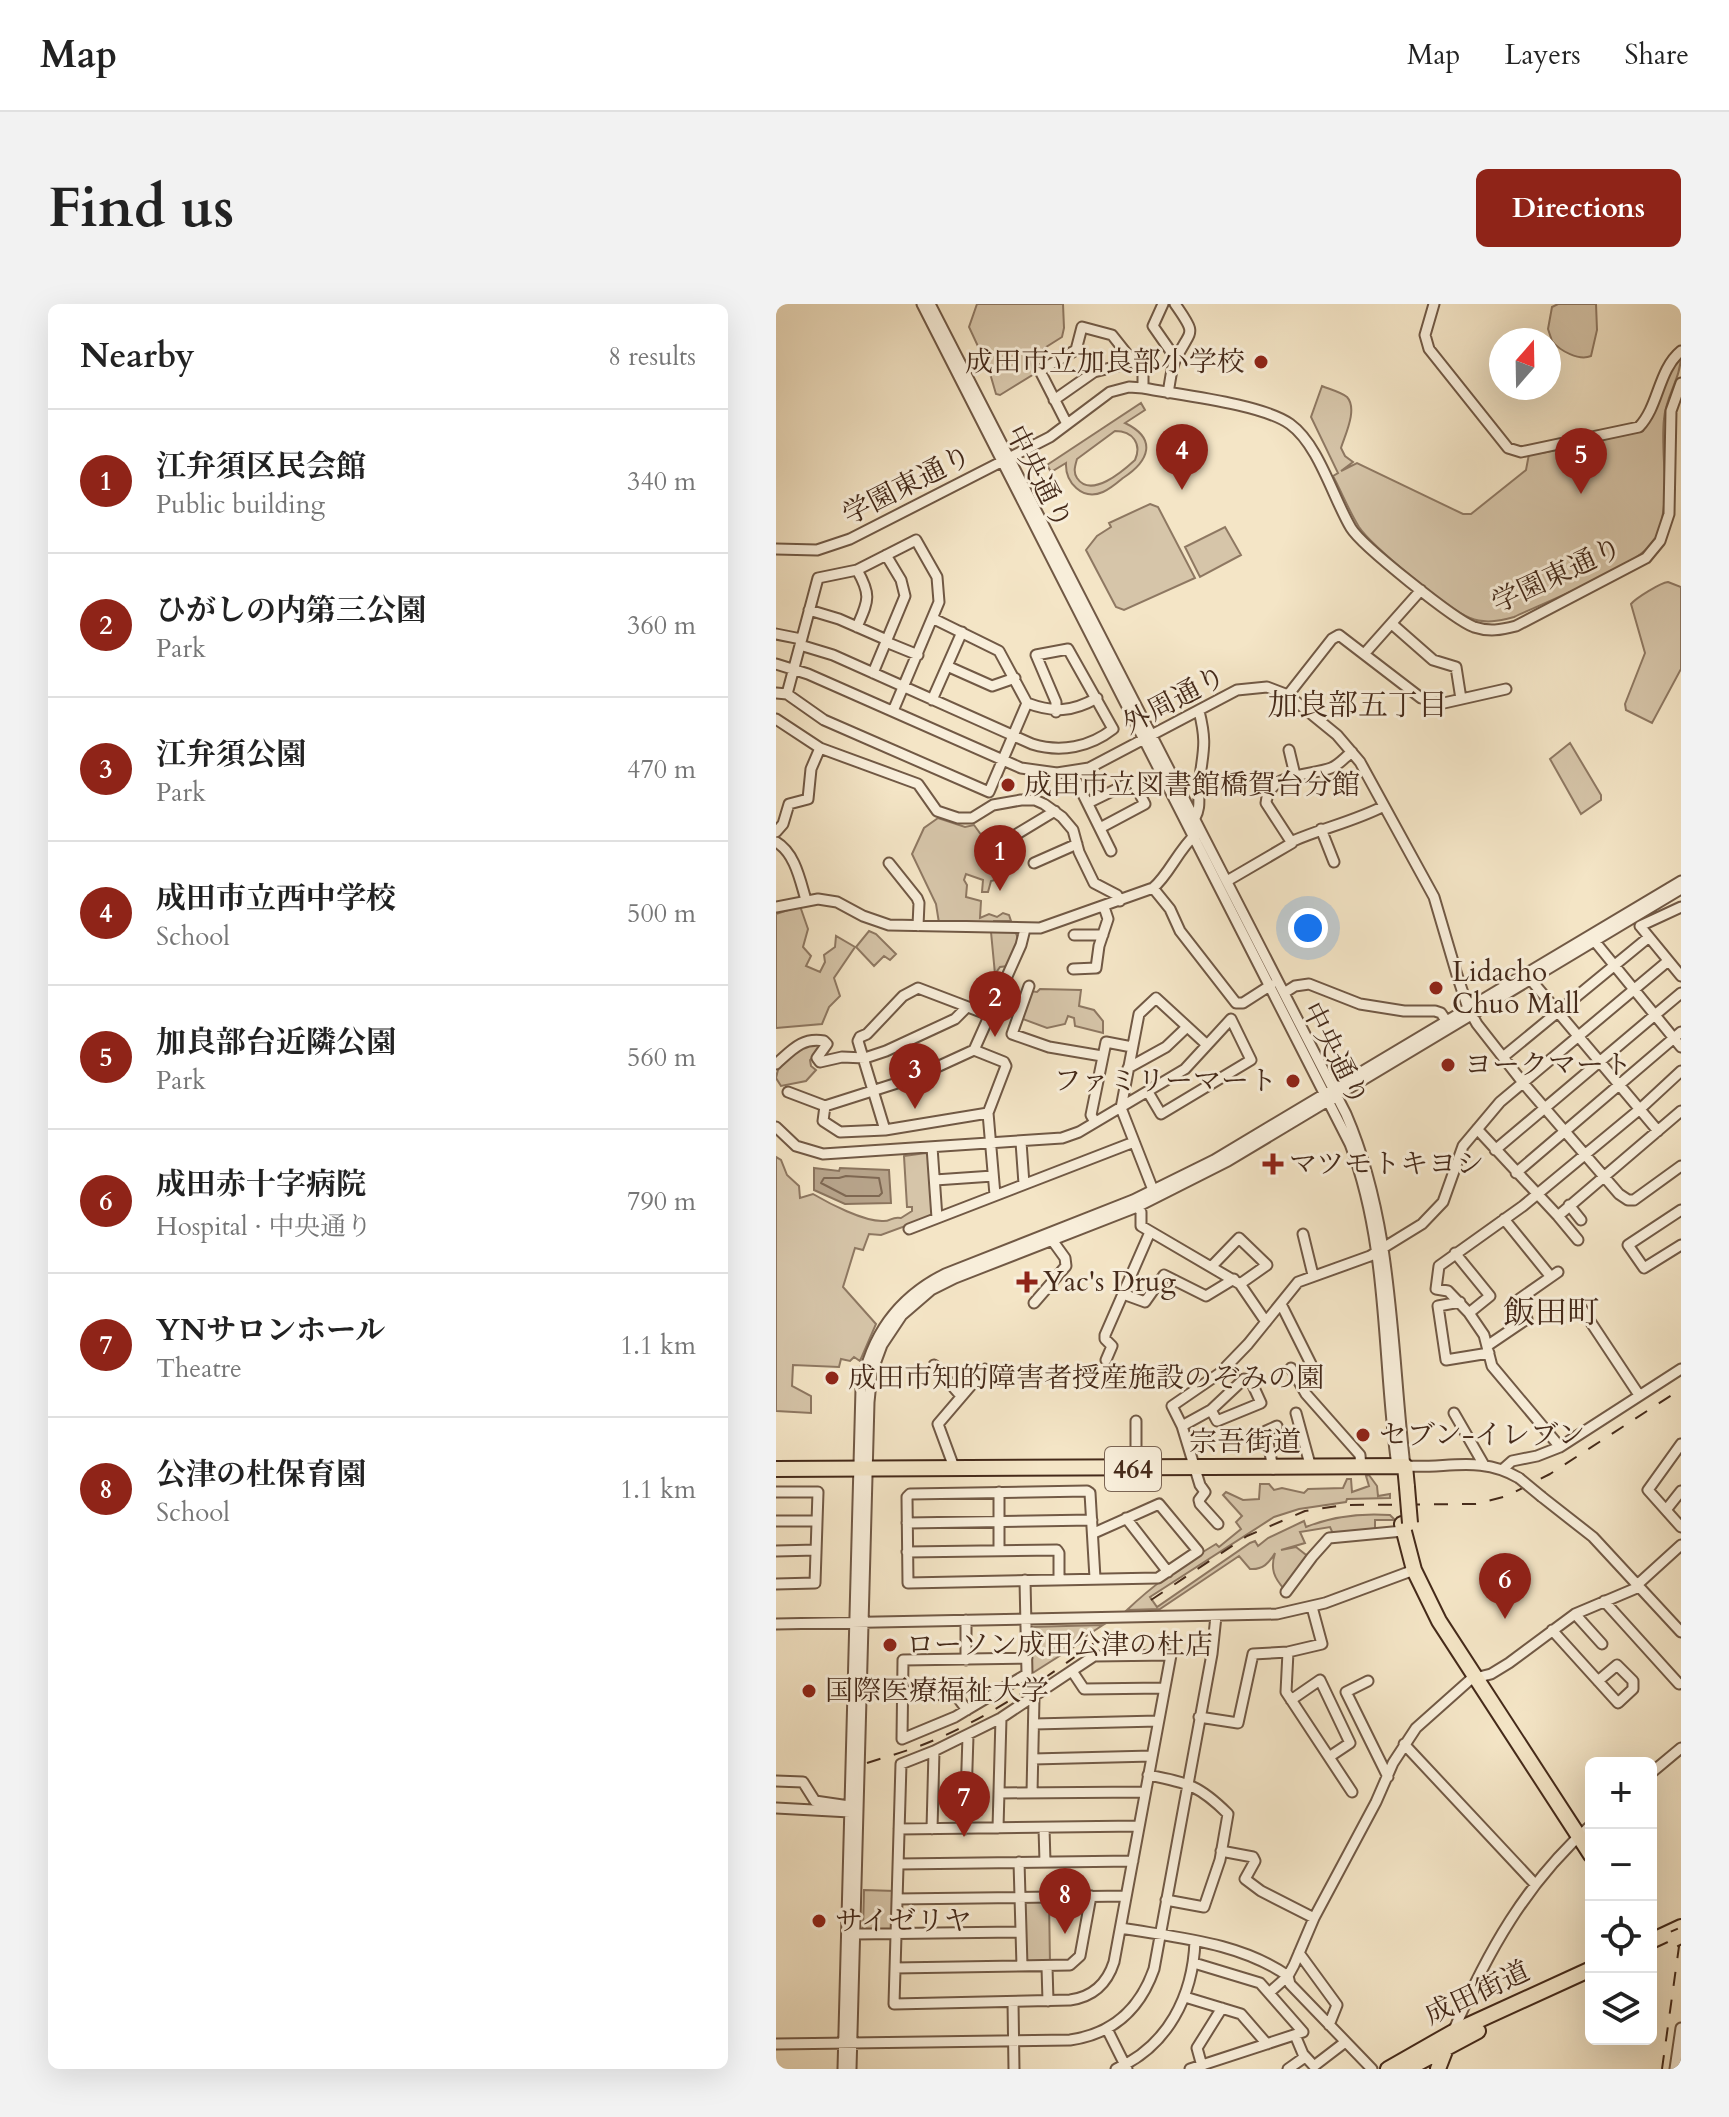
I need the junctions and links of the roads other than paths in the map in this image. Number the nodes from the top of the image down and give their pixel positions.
1 (922, 304) edge
2 (930, 304) edge
3 (1163, 304) edge
4 (1175, 304) edge
5 (1434, 304) edge
6 (1681, 351) edge
7 (1132, 359) junction
8 (1176, 359) junction
9 (1681, 383) edge
10 (1143, 388) junction
11 (1168, 393) junction
12 (1054, 400) junction
13 (1067, 424) junction
14 (1006, 460) junction
15 (776, 549) edge
16 (886, 555) junction
17 (857, 570) junction
18 (1421, 590) junction
19 (809, 610) junction
20 (934, 619) junction
21 (1392, 624) junction
22 (857, 627) junction
23 (962, 632) junction
24 (776, 634) edge
25 (887, 641) junction
26 (801, 642) junction
27 (1365, 653) junction
28 (918, 655) junction
29 (776, 664) edge
30 (947, 666) junction
31 (795, 669) junction
32 (873, 673) junction
33 (1015, 678) junction
34 (904, 687) junction
35 (1506, 689) dead end
36 (776, 693) edge
37 (787, 694) junction
38 (1288, 695) junction
39 (1097, 698) junction
40 (1461, 699) junction
41 (932, 700) junction
42 (1027, 703) junction
43 (893, 711) junction
44 (1199, 711) junction
45 (1056, 712) junction
46 (776, 719) edge
47 (1014, 737) junction
48 (1149, 738) junction
49 (820, 748) junction
50 (1289, 750) dead end
51 (1352, 752) junction
52 (1003, 760) junction
53 (1072, 772) junction
54 (1295, 775) junction
55 (1088, 803) junction
56 (1384, 806) junction
57 (1055, 811) junction
58 (1195, 818) junction
59 (1100, 828) junction
60 (1321, 829) junction
61 (776, 832) edge
62 (1197, 833) junction
63 (1012, 837) dead end
64 (1293, 841) junction
65 (776, 842) edge
66 (1077, 844) junction
67 (1111, 851) dead end
68 (1334, 862) dead end
69 (889, 863) dead end
70 (1034, 863) dead end
71 (1227, 881) junction
72 (1681, 881) edge
73 (1153, 888) junction
74 (1681, 889) edge
75 (806, 900) junction
76 (1120, 901) junction
77 (776, 907) edge
78 (1104, 907) junction
79 (1681, 907) edge
80 (918, 926) junction
81 (1025, 929) junction
82 (1074, 935) dead end
83 (1103, 935) junction
84 (1649, 937) junction
85 (1592, 939) junction
86 (1668, 961) junction
87 (1614, 966) junction
88 (1073, 969) dead end
89 (1681, 976) edge
90 (1531, 980) junction
91 (1271, 985) junction
92 (1029, 986) dead end
93 (1634, 991) junction
94 (1284, 993) junction
95 (1681, 993) edge
96 (967, 1007) junction
97 (1470, 1012) junction
98 (1559, 1012) junction
99 (989, 1015) junction
100 (1655, 1015) junction
101 (1447, 1022) junction
102 (1187, 1027) junction
103 (1678, 1035) edge
104 (1579, 1037) junction
105 (1206, 1044) junction
106 (1132, 1047) junction
107 (1681, 1047) edge
108 (974, 1050) junction
109 (1102, 1056) junction
110 (1503, 1057) junction
111 (865, 1058) junction
112 (1599, 1062) junction
113 (776, 1064) edge
114 (1128, 1068) junction
115 (1681, 1071) edge
116 (1524, 1084) junction
117 (1619, 1084) junction
118 (875, 1090) junction
119 (788, 1092) dead end
120 (1148, 1092) junction
121 (1331, 1096) junction
122 (825, 1106) junction
123 (1545, 1107) junction
124 (1121, 1108) junction
125 (1640, 1109) junction
126 (1681, 1111) edge
127 (988, 1113) junction
128 (1095, 1122) junction
129 (776, 1127) edge
130 (1477, 1129) junction
131 (885, 1130) junction
132 (1565, 1130) junction
133 (1658, 1131) junction
134 (1021, 1142) junction
135 (1134, 1142) junction
136 (991, 1143) junction
137 (932, 1147) junction
138 (1495, 1150) junction
139 (1584, 1153) junction
140 (1681, 1166) edge
141 (1516, 1173) junction
142 (993, 1176) junction
143 (1604, 1176) junction
144 (935, 1180) junction
145 (1024, 1184) junction
146 (1155, 1194) junction
147 (1537, 1194) junction
148 (995, 1195) junction
149 (1135, 1204) junction
150 (1569, 1205) junction
151 (1681, 1210) edge
152 (1558, 1216) junction
153 (937, 1218) junction
154 (1504, 1219) junction
155 (1581, 1220) dead end
156 (909, 1229) dead end
157 (1150, 1232) junction
158 (1303, 1234) dead end
159 (1052, 1240) junction
160 (1578, 1240) dead end
161 (1681, 1245) edge
162 (1380, 1250) junction
163 (1455, 1253) junction
164 (1212, 1266) junction
165 (1313, 1275) junction
166 (1237, 1281) junction
167 (1123, 1294) junction
168 (1460, 1302) junction
169 (1034, 1303) dead end
170 (1281, 1304) junction
171 (1580, 1306) dead end
172 (1469, 1313) junction
173 (1266, 1322) junction
174 (1488, 1350) junction
175 (1106, 1360) dead end
176 (1311, 1364) dead end
177 (934, 1365) dead end
178 (1291, 1368) dead end
179 (985, 1369) dead end
180 (1681, 1369) edge
181 (1214, 1378) junction
182 (1228, 1394) junction
183 (1639, 1395) junction
184 (961, 1396) junction
185 (1211, 1410) junction
186 (1296, 1413) dead end
187 (1454, 1413) dead end
188 (1136, 1421) dead end
189 (1182, 1426) junction
190 (1277, 1426) dead end
191 (1681, 1444) edge
192 (1560, 1447) junction
193 (1484, 1465) junction
194 (1401, 1466) junction
195 (1197, 1468) junction
196 (1311, 1468) junction
197 (1361, 1468) junction
198 (776, 1469) edge
199 (1136, 1469) junction
200 (1273, 1469) junction
201 (1503, 1469) junction
202 (864, 1470) junction
203 (955, 1470) junction
204 (1047, 1470) junction
205 (1047, 1491) junction
206 (1681, 1491) edge
207 (776, 1492) edge
208 (999, 1492) junction
209 (1666, 1510) junction
210 (1126, 1518) junction
211 (1092, 1520) junction
212 (776, 1521) edge
213 (817, 1521) junction
214 (999, 1521) junction
215 (907, 1523) junction
216 (1218, 1524) dead end
217 (1405, 1526) junction
218 (1681, 1527) edge
219 (1094, 1533) junction
220 (1681, 1545) edge
221 (816, 1550) junction
222 (999, 1550) junction
223 (776, 1551) edge
224 (907, 1552) junction
225 (1414, 1570) junction
226 (1168, 1572) junction
227 (1095, 1578) junction
228 (1059, 1579) junction
229 (1025, 1580) junction
230 (776, 1584) edge
231 (1638, 1586) junction
232 (1286, 1592) dead end
233 (1604, 1601) junction
234 (1312, 1607) junction
235 (1575, 1614) junction
236 (1216, 1616) junction
237 (1026, 1619) junction
238 (966, 1620) junction
239 (860, 1623) junction
240 (776, 1624) edge
241 (1552, 1630) junction
242 (1681, 1632) edge
243 (1602, 1644) dead end
244 (1288, 1652) junction
245 (1027, 1658) junction
246 (966, 1660) junction
247 (1072, 1671) junction
248 (1480, 1677) junction
249 (1368, 1681) dead end
250 (1598, 1681) dead end
251 (1679, 1684) edge
252 (1164, 1688) junction
253 (903, 1696) junction
254 (1034, 1698) junction
255 (1291, 1700) junction
256 (967, 1710) junction
257 (1199, 1717) junction
258 (1001, 1718) junction
259 (1158, 1721) junction
260 (1034, 1724) junction
261 (968, 1736) junction
262 (1404, 1744) junction
263 (1681, 1748) edge
264 (934, 1751) junction
265 (1152, 1756) junction
266 (1329, 1757) junction
267 (1033, 1759) junction
268 (1657, 1768) edge
269 (1148, 1775) junction
270 (1388, 1777) junction
271 (776, 1781) edge
272 (1187, 1783) junction
273 (1145, 1792) junction
274 (1352, 1792) dead end
275 (999, 1793) junction
276 (1032, 1793) junction
277 (776, 1808) edge
278 (853, 1808) junction
279 (1139, 1826) junction
280 (998, 1828) junction
281 (1044, 1828) junction
282 (899, 1829) junction
283 (932, 1829) junction
284 (965, 1829) junction
285 (1585, 1833) edge
286 (1585, 1835) edge
287 (1221, 1851) junction
288 (1133, 1861) junction
289 (1019, 1862) junction
290 (1045, 1862) junction
291 (899, 1864) junction
292 (1534, 1883) junction
293 (1091, 1896) junction
294 (1126, 1896) junction
295 (1019, 1897) junction
296 (897, 1899) junction
297 (1166, 1900) junction
298 (1314, 1918) junction
299 (1121, 1928) junction
300 (1020, 1932) junction
301 (1678, 1933) edge
302 (855, 1934) junction
303 (897, 1934) junction
304 (1160, 1935) junction
305 (1195, 1941) junction
306 (1657, 1941) edge
307 (1299, 1953) junction
308 (1194, 1963) junction
309 (1022, 1966) junction
310 (1047, 1967) junction
311 (895, 1968) junction
312 (1585, 1972) edge
313 (1288, 1976) junction
314 (1585, 1981) edge
315 (1269, 1993) junction
316 (1185, 1997) junction
317 (1048, 2001) junction
318 (1013, 2002) junction
319 (1222, 2008) junction
320 (1329, 2025) junction
321 (1681, 2028) edge
322 (1107, 2029) junction
323 (1295, 2035) junction
324 (1450, 2039) junction
325 (1013, 2041) junction
326 (1344, 2043) junction
327 (776, 2044) edge
328 (848, 2044) junction
329 (1267, 2044) junction
330 (1305, 2057) junction
331 (1678, 2063) edge
332 (1202, 2066) junction
333 (1123, 2068) edge
334 (843, 2069) edge
335 (851, 2069) edge
336 (1014, 2069) edge
337 (1190, 2069) edge
338 (1288, 2069) edge
339 (1372, 2069) edge
340 (1388, 2069) edge
341 (1407, 2069) edge
342 (1438, 2069) edge

1 - 14 street, 中央通り
2 - 14 street, 中央通り
3 - 8 street
4 - 8 street
5 - 6 street
7 - 10 street
7 - 12 street
7 - 12 street
8 - 11 street
9 - 18 street, 学園東通り
10 - 11 street, 学園東通り
10 - 13 street, 学園東通り
11 - 18 street, 学園東通り
12 - 13 street
13 - 14 street, 学園東通り
14 - 15 street, 学園東通り
14 - 48 street, 中央通り
16 - 17 street
16 - 20 street
16 - 25 street
17 - 19 street
17 - 22 street
18 - 21 street
19 - 22 street
19 - 26 street
20 - 23 street
20 - 28 street
21 - 27 street
21 - 40 street
22 - 25 street
23 - 30 street
23 - 33 street
24 - 26 street
25 - 28 street
25 - 32 street
26 - 31 street
26 - 32 street
27 - 38 street
27 - 40 street
28 - 34 street
29 - 31 street, 外周通り
30 - 33 street
30 - 41 street
31 - 37 street
31 - 43 street, 外周通り
32 - 34 street
33 - 42 street
34 - 41 street
34 - 43 street
35 - 40 street
36 - 37 street
37 - 52 street
38 - 44 street, 外周通り
38 - 51 street, 外周通り
39 - 45 street
39 - 45 street
39 - 47 street
41 - 47 street
42 - 45 street
42 - 47 street
43 - 52 street, 外周通り
44 - 48 street, 外周通り
44 - 58 street
46 - 49 street
47 - 52 street
48 - 53 street, 外周通り
48 - 58 street, 中央通り
48 - 62 street, 中央通り
49 - 57 street
49 - 61 street
50 - 54 street
51 - 54 street
51 - 56 street, 外周通り
52 - 53 street, 外周通り
53 - 55 street
54 - 64 street
55 - 59 street
55 - 59 street
56 - 60 street
56 - 97 street, 外周通り
57 - 63 street
57 - 66 street
58 - 62 street, 中央通り
59 - 67 street
60 - 64 street
60 - 68 street
62 - 71 street, 中央通り
62 - 73 street
62 - 91 street, 中央通り
64 - 71 street
65 - 75 street
66 - 70 street
66 - 76 street
69 - 80 street
71 - 94 street, 中央通り
72 - 85 street
73 - 76 street
73 - 91 street
74 - 85 street
75 - 77 street
75 - 80 street
76 - 78 street
78 - 81 street
78 - 83 street
79 - 84 street
80 - 81 street
81 - 99 street
82 - 83 street
83 - 88 street
84 - 86 street
84 - 87 street
85 - 87 street
85 - 90 street
85 - 97 street
86 - 89 street
86 - 93 street
87 - 93 street
87 - 98 street
90 - 97 street
90 - 98 street
91 - 121 street, 中央通り
92 - 109 street
93 - 100 street
93 - 104 street
94 - 101 street
94 - 121 street, 中央通り
95 - 100 street
96 - 99 street
96 - 111 street
96 - 111 street
97 - 101 street
97 - 110 street, 外周通り
97 - 121 street
98 - 104 street
98 - 110 street
99 - 108 street
100 - 103 street
100 - 112 street
101 - 121 street
102 - 105 street
102 - 106 street
102 - 114 street
103 - 107 street
103 - 117 street
104 - 112 street
104 - 116 street
105 - 120 street
105 - 120 street
106 - 109 street
106 - 114 street
108 - 118 street
108 - 127 street
109 - 128 street
110 - 116 street, 外周通り
111 - 113 street
111 - 118 street
112 - 117 street
112 - 123 street
114 - 124 street
115 - 125 street
116 - 123 street, 外周通り
116 - 130 street
117 - 125 street
117 - 132 street
118 - 122 street
118 - 131 street
119 - 122 street
120 - 124 street
121 - 146 street
121 - 162 street, 中央通り
122 - 131 street
123 - 132 street, 外周通り
123 - 138 street
124 - 128 street
124 - 135 street
125 - 133 street
125 - 139 street
126 - 133 street
127 - 131 street
127 - 136 street
128 - 134 street
129 - 137 street
130 - 138 street
130 - 162 street
132 - 139 street, 外周通り
132 - 141 street
133 - 143 street
134 - 136 street
134 - 145 street
135 - 145 street
135 - 146 street
136 - 137 street
136 - 142 street
137 - 144 street
138 - 141 street
139 - 143 street, 外周通り
139 - 147 street
140 - 143 street, 外周通り
141 - 147 street
142 - 144 street
142 - 148 street
143 - 150 street
144 - 153 street
145 - 148 street
146 - 149 street
147 - 152 street
147 - 154 street
148 - 153 street
149 - 157 street
149 - 159 street
149 - 202 street
150 - 152 street
150 - 155 street
151 - 161 street
152 - 160 street
153 - 156 street
154 - 163 street
154 - 174 street
157 - 164 street
157 - 167 street
158 - 165 street
159 - 169 street
159 - 202 street
162 - 165 street
162 - 194 street, 中央通り
163 - 168 street
163 - 172 street
164 - 166 street
164 - 166 street
165 - 170 street
166 - 167 street
166 - 173 street
167 - 175 street
168 - 172 street
168 - 174 street
170 - 173 street
170 - 176 street
171 - 183 street
172 - 174 street
173 - 181 street
174 - 192 street
177 - 184 street
178 - 197 street
179 - 184 street
180 - 183 street
181 - 182 street
181 - 189 street
182 - 185 street
182 - 185 street
183 - 192 street
184 - 203 street
185 - 189 street
186 - 196 street
187 - 193 street
188 - 199 street
189 - 195 street
190 - 200 street
191 - 209 street
192 - 201 street
193 - 194 street, 宗吾街道
193 - 201 street, 宗吾街道
194 - 197 highway, 宗吾街道 / 464
194 - 217 highway, 中央通り
195 - 199 highway, 宗吾街道 / 464
195 - 200 highway, 宗吾街道 / 464
195 - 216 street
196 - 197 highway, 宗吾街道 / 464
196 - 200 highway, 宗吾街道 / 464
198 - 202 highway, 宗吾街道 / 464
199 - 204 highway, 宗吾街道 / 464
201 - 231 street, 宗吾街道, bridge
202 - 203 highway, 宗吾街道 / 464
202 - 239 street
203 - 204 highway, 宗吾街道 / 464
204 - 205 street
205 - 208 street
205 - 211 street
206 - 209 street
207 - 213 street
208 - 214 street
208 - 215 street
209 - 218 street
210 - 219 street
210 - 226 street
210 - 226 street
211 - 214 street
211 - 219 street
212 - 213 street
213 - 221 street
214 - 215 street
214 - 222 street
215 - 224 street
217 - 225 highway, 中央通り
217 - 232 street
217 - 248 highway, 中央通り
219 - 227 street
220 - 231 street
221 - 223 street
221 - 230 street
222 - 224 street
222 - 228 street
224 - 229 street
225 - 234 street
225 - 248 highway, 中央通り
226 - 227 street
227 - 228 street
228 - 229 street
229 - 237 street
231 - 233 street
231 - 242 street
233 - 235 street
233 - 251 street
234 - 236 street
234 - 244 street
235 - 241 street
235 - 243 street
236 - 237 street
236 - 257 street
237 - 238 street
237 - 245 street
238 - 239 street
238 - 246 street
239 - 240 street
239 - 278 street
241 - 248 street
241 - 250 street
244 - 255 street
244 - 257 street
245 - 246 street
245 - 256 street
246 - 253 street
247 - 252 street
247 - 252 street
247 - 254 street
248 - 262 street
248 - 285 highway, 中央通り
249 - 270 street
252 - 259 street
253 - 256 street
253 - 256 street
254 - 258 street
254 - 260 street
255 - 266 street
255 - 266 street
257 - 272 street
258 - 261 street
258 - 275 street
259 - 260 street
259 - 265 street
260 - 267 street
261 - 264 street
261 - 284 street
262 - 270 street
262 - 292 street
263 - 268 street
264 - 282 street
264 - 283 street
265 - 267 street
265 - 269 street
266 - 274 street
267 - 276 street
269 - 272 street
269 - 273 street
270 - 298 street
271 - 278 street
272 - 287 street
272 - 297 street
273 - 276 street
273 - 279 street
275 - 276 street
275 - 280 street
277 - 278 street
278 - 302 street
278 - 328 street
279 - 281 street
279 - 288 street
280 - 281 street
280 - 284 street
281 - 290 street
282 - 283 street
282 - 291 street
283 - 284 street
286 - 292 street
287 - 297 street
287 - 298 street
288 - 290 street
288 - 294 street
289 - 290 street
289 - 291 street
289 - 295 street
291 - 296 street
292 - 324 street
293 - 294 street
293 - 295 street
293 - 310 street
294 - 299 street
295 - 296 street
295 - 300 street
296 - 303 street
297 - 304 street
298 - 307 street
299 - 304 street
299 - 317 street
300 - 303 street
300 - 309 street
301 - 306 highway
302 - 303 street
302 - 328 street
303 - 311 street
304 - 305 street
304 - 322 street
305 - 308 street
305 - 313 street
307 - 313 street
307 - 320 street
308 - 315 street
308 - 316 street
309 - 310 street
309 - 311 street
310 - 317 street
311 - 318 street
312 - 324 highway, 成田街道
313 - 315 street
313 - 320 street
314 - 324 highway, 成田街道
315 - 323 street
316 - 319 street
316 - 333 street
317 - 318 street
318 - 325 street
319 - 329 street
319 - 332 street
320 - 326 street
321 - 331 street
322 - 325 street
322 - 333 street
323 - 329 street
323 - 330 street
324 - 340 highway, 成田街道
324 - 341 highway, 成田街道
324 - 342 highway
325 - 328 street
325 - 336 street
326 - 330 street
326 - 339 street
327 - 328 street
328 - 334 street
328 - 335 street
329 - 332 street
330 - 338 street
332 - 337 street

